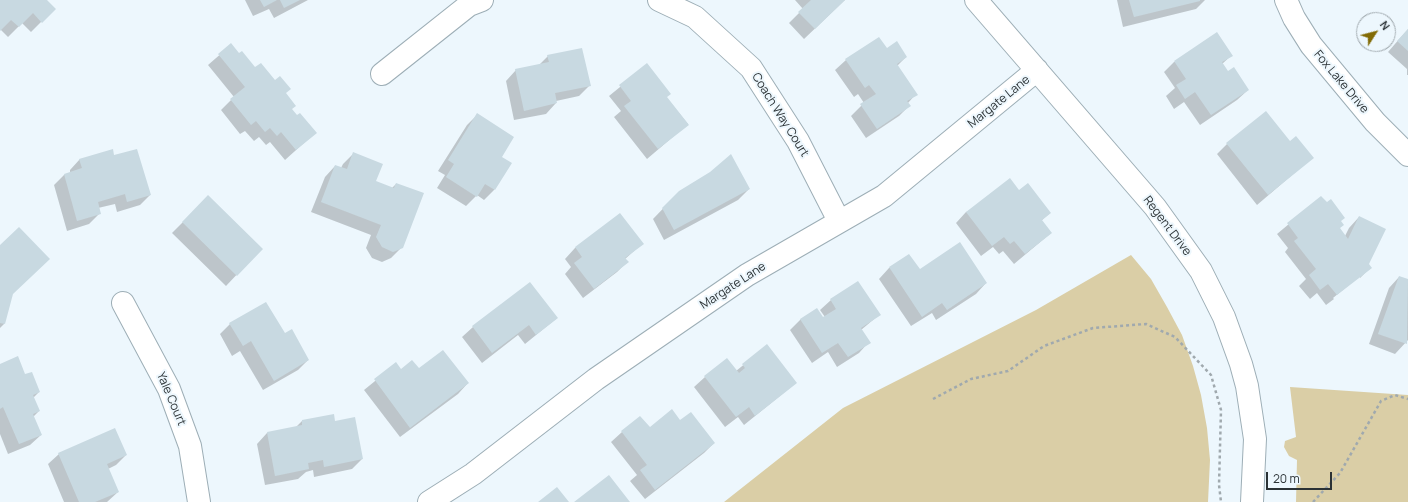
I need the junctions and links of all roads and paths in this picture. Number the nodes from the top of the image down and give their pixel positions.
1 (482, 0) edge
2 (659, 0) edge
3 (976, 0) edge
4 (1286, 0) edge
5 (1037, 70) junction
6 (382, 74) dead end
7 (1408, 156) edge
8 (839, 222) junction
9 (124, 303) dead end
10 (933, 399) dead end
11 (1408, 399) edge
12 (199, 502) edge
13 (429, 502) edge
14 (1221, 502) edge
15 (1252, 502) edge
16 (1313, 502) edge

1 - 6 street
2 - 8 street, Coach Way Court
3 - 5 street, Regent Drive
4 - 7 street, Fox Lake Drive
5 - 8 street, Margate Lane
5 - 15 street, Regent Drive
8 - 13 street, Margate Lane
9 - 12 street, Yale Court
10 - 14 path
11 - 16 path

